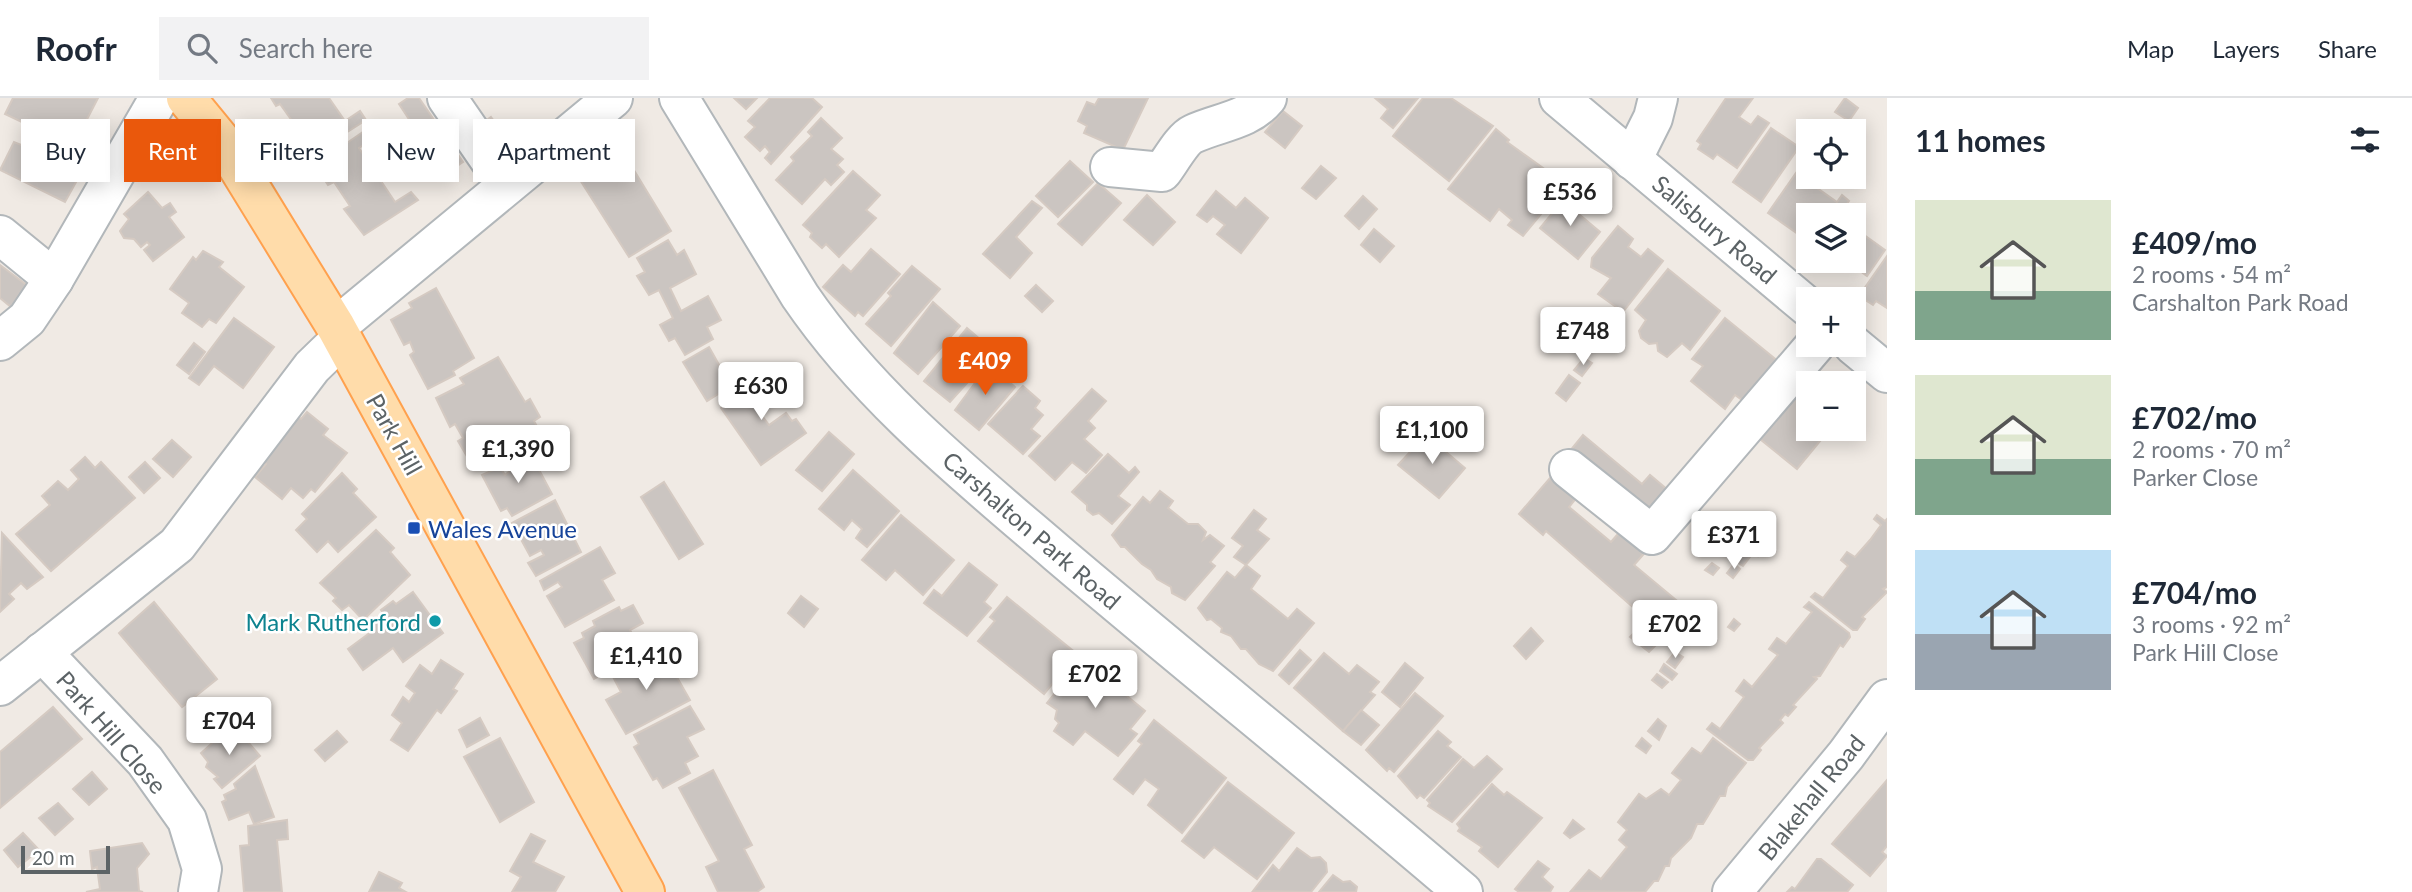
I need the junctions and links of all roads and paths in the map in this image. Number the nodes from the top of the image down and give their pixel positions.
1 (159, 98) edge
2 (186, 98) edge
3 (446, 98) edge
4 (613, 98) edge
5 (679, 98) edge
6 (1267, 98) edge
7 (1559, 98) edge
8 (1658, 98) edge
9 (1632, 160) junction
10 (1110, 167) dead end
11 (507, 185) junction
12 (0, 235) edge
13 (54, 279) junction
14 (1796, 297) edge
15 (339, 333) junction
16 (0, 341) edge
17 (1866, 356) edge
18 (1805, 357) edge
19 (1887, 373) edge
20 (1569, 469) dead end
21 (41, 652) junction
22 (0, 686) edge
23 (1887, 699) edge
24 (633, 886) edge
25 (198, 892) edge
26 (1462, 892) edge
27 (1732, 892) edge

1 - 13 street
2 - 15 main road, Park Hill
3 - 11 street
4 - 11 street
5 - 26 street, Carshalton Park Road
6 - 10 street
7 - 9 street, Salisbury Road
8 - 9 street
9 - 14 street, Salisbury Road
11 - 15 street
12 - 13 street
13 - 16 street
15 - 21 street
15 - 24 main road, Park Hill
17 - 19 street
18 - 20 street
21 - 22 street
21 - 25 street, Park Hill Close
23 - 27 street, Blakehall Road

